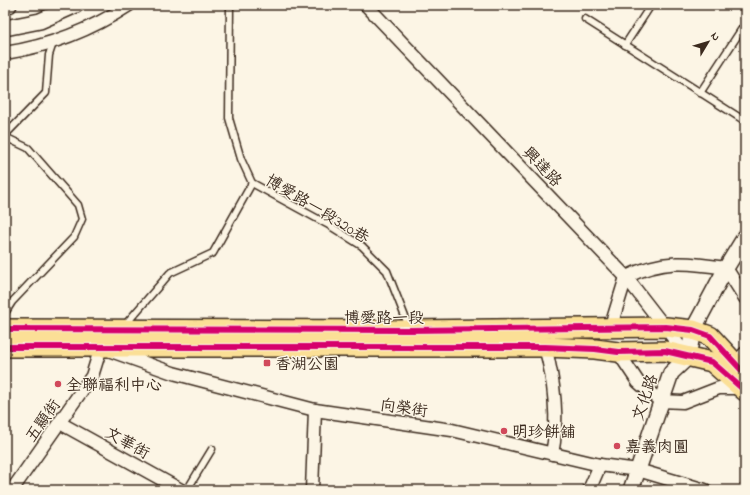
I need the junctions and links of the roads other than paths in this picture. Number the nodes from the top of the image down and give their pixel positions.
1 (9, 5) edge
2 (76, 5) edge
3 (130, 5) edge
4 (230, 5) edge
5 (366, 5) edge
6 (651, 5) edge
7 (5, 6) edge
8 (585, 19) dead end
9 (745, 24) edge
10 (5, 28) edge
11 (54, 43) junction
12 (625, 44) junction
13 (5, 53) edge
14 (700, 93) junction
15 (745, 120) edge
16 (5, 136) edge
17 (252, 183) junction
18 (745, 237) edge
19 (726, 268) junction
20 (626, 277) junction
21 (745, 298) edge
22 (5, 313) edge
23 (666, 327) junction
24 (122, 328) junction
25 (5, 329) edge
26 (610, 329) junction
27 (411, 330) junction
28 (693, 330) junction
29 (5, 347) edge
30 (101, 347) junction
31 (545, 347) junction
32 (618, 352) junction
33 (688, 357) junction
34 (743, 380) edge
35 (660, 402) junction
36 (316, 410) junction
37 (60, 422) junction
38 (212, 449) dead end
39 (552, 454) junction
40 (600, 465) junction
41 (638, 470) junction
42 (12, 490) edge
43 (181, 490) edge
44 (187, 490) edge
45 (312, 490) edge
46 (589, 490) edge
47 (632, 490) edge
48 (705, 490) edge

1 - 7 street
2 - 10 street
3 - 11 street
4 - 17 lane, 博愛路一段320巷
5 - 20 street, 興達路
6 - 12 lane
8 - 12 lane
9 - 14 lane
11 - 13 street
11 - 16 lane
12 - 14 lane
14 - 15 lane
16 - 22 lane
17 - 24 lane
17 - 27 lane, 博愛路一段320巷
18 - 19 street
19 - 20 street
19 - 21 street
19 - 28 street
20 - 23 street, 興達路
20 - 26 street
23 - 26 main road, 博愛路一段
23 - 28 main road, 博愛路一段
23 - 33 street, 興達路
24 - 25 main road, 博愛路一段
24 - 27 main road, 博愛路一段
24 - 30 street
26 - 27 main road, 博愛路一段
28 - 33 street
28 - 34 main road, 博愛路一段
29 - 30 main road, 博愛路一段
30 - 31 main road, 博愛路一段
30 - 36 street, 向榮街
30 - 37 street, 五顯街
31 - 32 main road, 博愛路一段
31 - 39 street
32 - 33 main road, 博愛路一段
32 - 35 street
33 - 34 main road, 博愛路一段
33 - 35 street, 文化路
34 - 35 street
35 - 41 street, 文化路
36 - 39 street, 向榮街
36 - 45 street
37 - 42 street, 五顯街
37 - 43 street, 文華街
38 - 44 lane
39 - 40 street, 向榮街
40 - 41 street, 向榮街
40 - 46 street
41 - 47 street, 文化路
41 - 48 street, 向榮街

